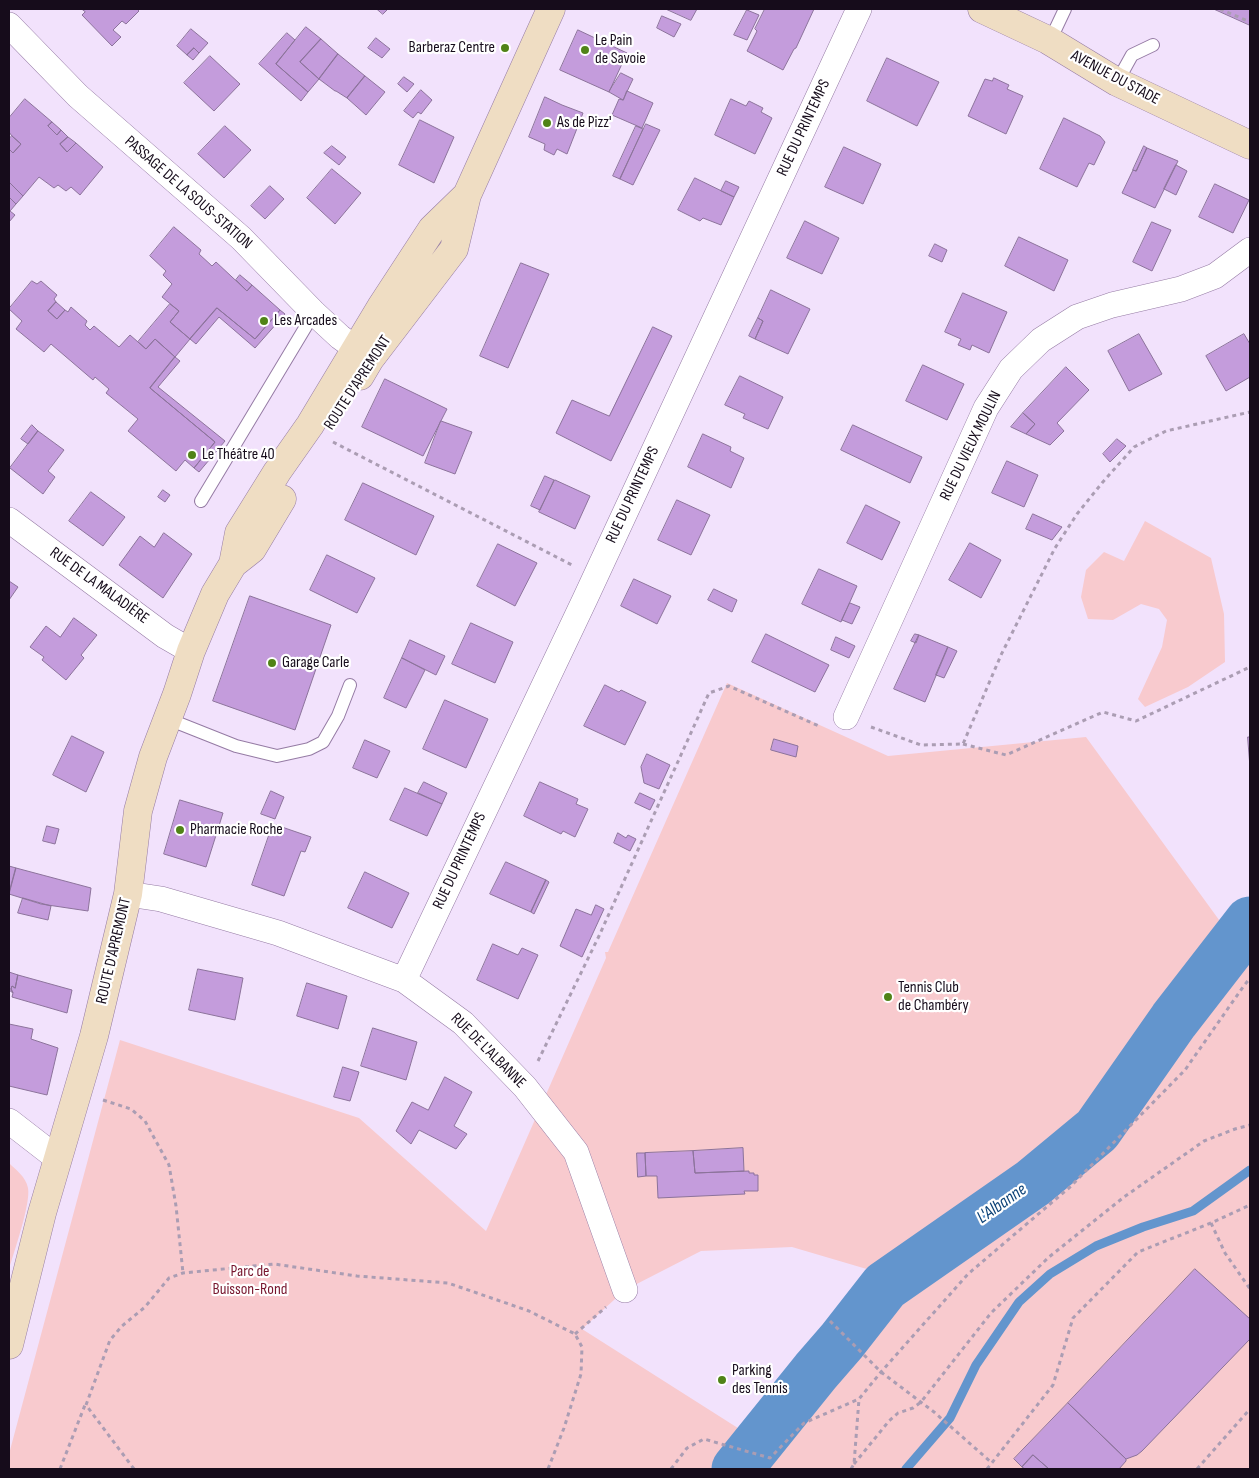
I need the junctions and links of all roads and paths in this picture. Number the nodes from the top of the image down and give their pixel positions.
1 (551, 9) edge
2 (859, 9) edge
3 (982, 9) edge
4 (1066, 9) edge
5 (1220, 9) edge
6 (1250, 22) edge
7 (9, 25) edge
8 (1048, 40) junction
9 (1153, 45) dead end
10 (1117, 82) junction
11 (1250, 145) edge
12 (1250, 250) edge
13 (314, 313) junction
14 (363, 354) junction
15 (1250, 412) edge
16 (324, 435) junction
17 (201, 501) dead end
18 (9, 520) edge
19 (233, 564) junction
20 (595, 576) junction
21 (191, 650) junction
22 (1250, 667) edge
23 (350, 686) dead end
24 (846, 717) junction
25 (168, 718) junction
26 (963, 744) junction
27 (128, 894) junction
28 (1250, 978) edge
29 (404, 980) junction
30 (525, 1087) junction
31 (79, 1090) junction
32 (9, 1121) edge
33 (1250, 1125) edge
34 (58, 1159) junction
35 (1250, 1205) edge
36 (1211, 1223) junction
37 (183, 1273) junction
38 (1250, 1289) edge
39 (625, 1290) joint
40 (830, 1321) dead end
41 (575, 1334) junction
42 (9, 1345) edge
43 (882, 1372) junction
44 (859, 1399) junction
45 (921, 1402) junction
46 (86, 1405) junction
47 (1250, 1410) edge
48 (854, 1464) junction
49 (992, 1464) junction
50 (60, 1469) edge
51 (134, 1469) edge
52 (548, 1469) edge
53 (671, 1469) edge
54 (851, 1469) edge
55 (987, 1469) edge
56 (1197, 1469) edge

1 - 14 main road, ROUTE D'APREMONT
2 - 20 street, RUE DU PRINTEMPS
3 - 8 main road, AVENUE DU STADE
4 - 8 lane
5 - 6 path
7 - 13 street, PASSAGE DE LA SOUS-STATION
8 - 10 main road, AVENUE DU STADE
9 - 10 lane
10 - 11 main road, AVENUE DU STADE
12 - 24 street, RUE DU VIEUX MOULIN
13 - 14 street, PASSAGE DE LA SOUS-STATION
13 - 17 lane
14 - 16 main road, ROUTE D'APREMONT
14 - 19 main road, ROUTE D'APREMONT
15 - 26 path
16 - 19 main road, ROUTE D'APREMONT
16 - 20 path
18 - 21 street, RUE DE LA MALADIÈRE
19 - 21 main road, ROUTE D'APREMONT
20 - 29 street, RUE DU PRINTEMPS
21 - 25 main road, ROUTE D'APREMONT
22 - 26 path
23 - 25 lane
24 - 26 path
24 - 30 path
25 - 27 main road, ROUTE D'APREMONT
27 - 29 street, RUE DE L'ALBANNE
27 - 31 main road, ROUTE D'APREMONT
28 - 43 path
29 - 30 street, RUE DE L'ALBANNE
30 - 39 street, RUE DE L'ALBANNE
31 - 34 main road, ROUTE D'APREMONT
31 - 37 path
32 - 34 street
33 - 45 path
34 - 42 main road, ROUTE D'APREMONT
35 - 36 path
36 - 38 path
36 - 49 path
37 - 41 path
37 - 46 path
39 - 41 path
40 - 43 path
41 - 52 path
43 - 44 path
43 - 45 path
44 - 48 path
44 - 53 path
45 - 48 path
45 - 49 path
46 - 50 path
46 - 51 path
47 - 56 path
48 - 54 path
49 - 55 path

